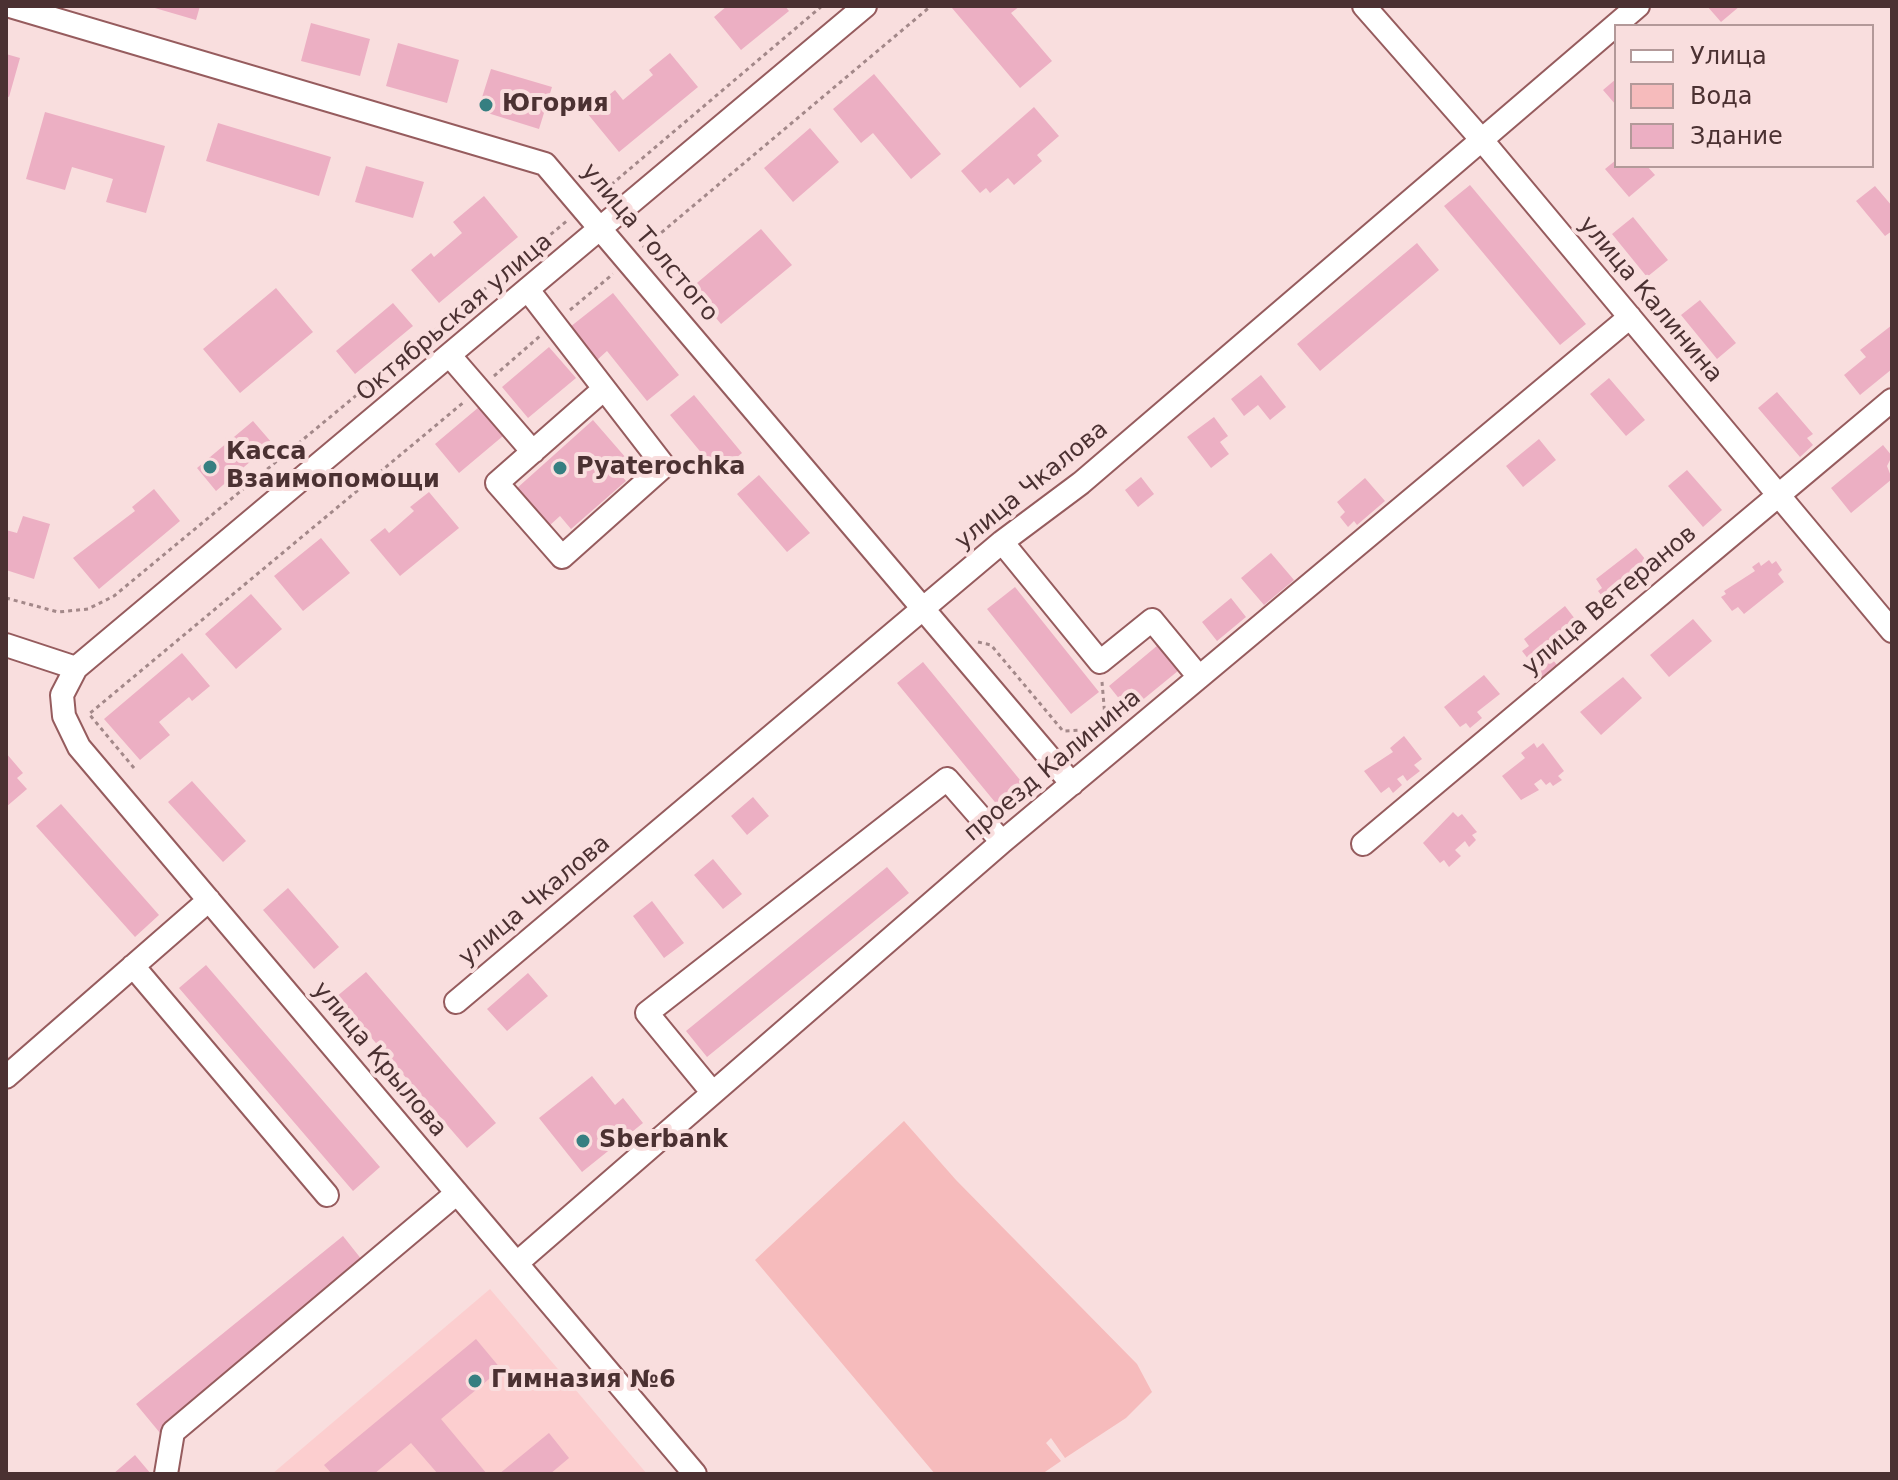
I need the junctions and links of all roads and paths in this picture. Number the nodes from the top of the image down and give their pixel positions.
1 (10, 6) edge
2 (822, 6) edge
3 (865, 6) edge
4 (1364, 6) edge
5 (1638, 6) edge
6 (1617, 24) edge
7 (1614, 26) edge
8 (1481, 139) junction
9 (584, 207) junction
10 (602, 229) junction
11 (528, 290) junction
12 (1630, 317) junction
13 (450, 356) junction
14 (604, 389) junction
15 (1892, 400) edge
16 (533, 452) junction
17 (1777, 494) junction
18 (1002, 542) junction
19 (6, 598) edge
20 (922, 610) junction
21 (1892, 631) edge
22 (943, 635) junction
23 (6, 645) edge
24 (1100, 662) junction
25 (76, 668) junction
26 (1199, 677) junction
27 (1117, 719) dead end
28 (1106, 729) junction
29 (1072, 784) junction
30 (1002, 842) junction
31 (1363, 844) dead end
32 (209, 900) junction
33 (133, 966) junction
34 (456, 1002) dead end
35 (6, 1077) edge
36 (712, 1092) junction
37 (457, 1193) junction
38 (327, 1195) dead end
39 (517, 1263) junction
40 (166, 1474) edge
41 (695, 1474) edge

1 - 9 street, улица Толстого
2 - 9 path
3 - 10 street, Октябрьская улица
4 - 8 street, улица Калинина
5 - 6 street, улица Чкалова
7 - 8 street, улица Чкалова
8 - 12 street, улица Калинина
8 - 18 street, улица Чкалова
9 - 10 street, улица Толстого
9 - 19 path
10 - 11 street, Октябрьская улица
10 - 20 street, улица Толстого
11 - 13 street, Октябрьская улица
11 - 14 street
12 - 17 street, улица Калинина
12 - 26 street, проезд Калинина
13 - 16 street
13 - 25 street, Октябрьская улица
14 - 16 street
14 - 16 street
15 - 17 street, улица Ветеранов
17 - 21 street, улица Калинина
17 - 31 street, улица Ветеранов
18 - 20 street, улица Чкалова
18 - 24 street
20 - 22 street, улица Толстого
20 - 34 street, улица Чкалова
22 - 28 path
22 - 29 street, улица Толстого
23 - 25 street
24 - 26 street
24 - 28 path
25 - 32 street, улица Крылова
26 - 29 street, проезд Калинина
27 - 28 path
29 - 30 street, проезд Калинина
30 - 36 street, проезд Калинина
30 - 36 street
32 - 33 street
32 - 37 street, улица Крылова
33 - 35 street
33 - 38 street
36 - 39 street, проезд Калинина
37 - 39 street, улица Крылова
37 - 40 street
39 - 41 street, улица Крылова

